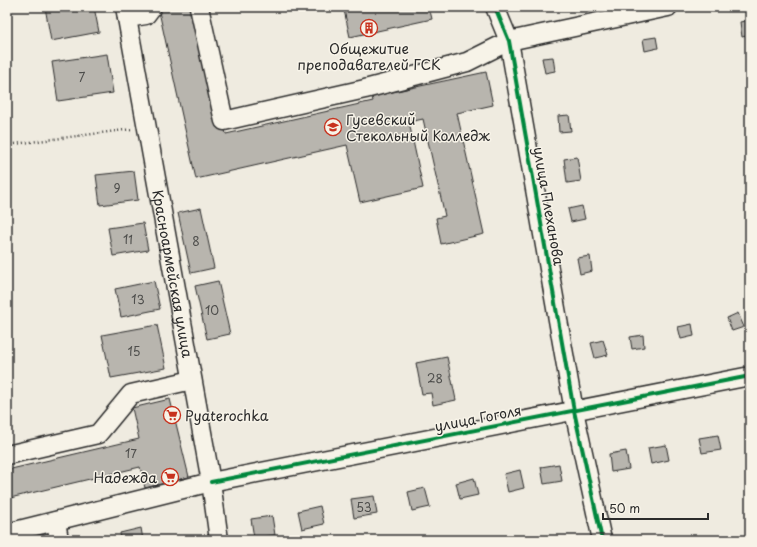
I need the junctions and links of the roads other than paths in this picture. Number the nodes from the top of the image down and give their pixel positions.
1 (152, 7) edge
2 (199, 7) edge
3 (495, 7) edge
4 (668, 7) edge
5 (126, 13) edge
6 (509, 42) junction
7 (750, 376) edge
8 (192, 380) junction
9 (574, 411) junction
10 (7, 455) edge
11 (211, 482) junction
12 (56, 521) junction
13 (7, 533) edge
14 (59, 540) edge
15 (219, 540) edge
16 (602, 540) edge

1 - 5 street
2 - 6 street
3 - 6 street, улица Плеханова
4 - 6 street
5 - 8 street, Красноармейская улица
6 - 9 street, улица Плеханова
7 - 9 street, улица Гоголя
8 - 10 street
8 - 11 street, Красноармейская улица
9 - 11 street, улица Гоголя
9 - 16 street, улица Плеханова
11 - 12 street, улица Гоголя
11 - 15 street, Красноармейская улица
12 - 13 street, улица Гоголя
12 - 14 street

